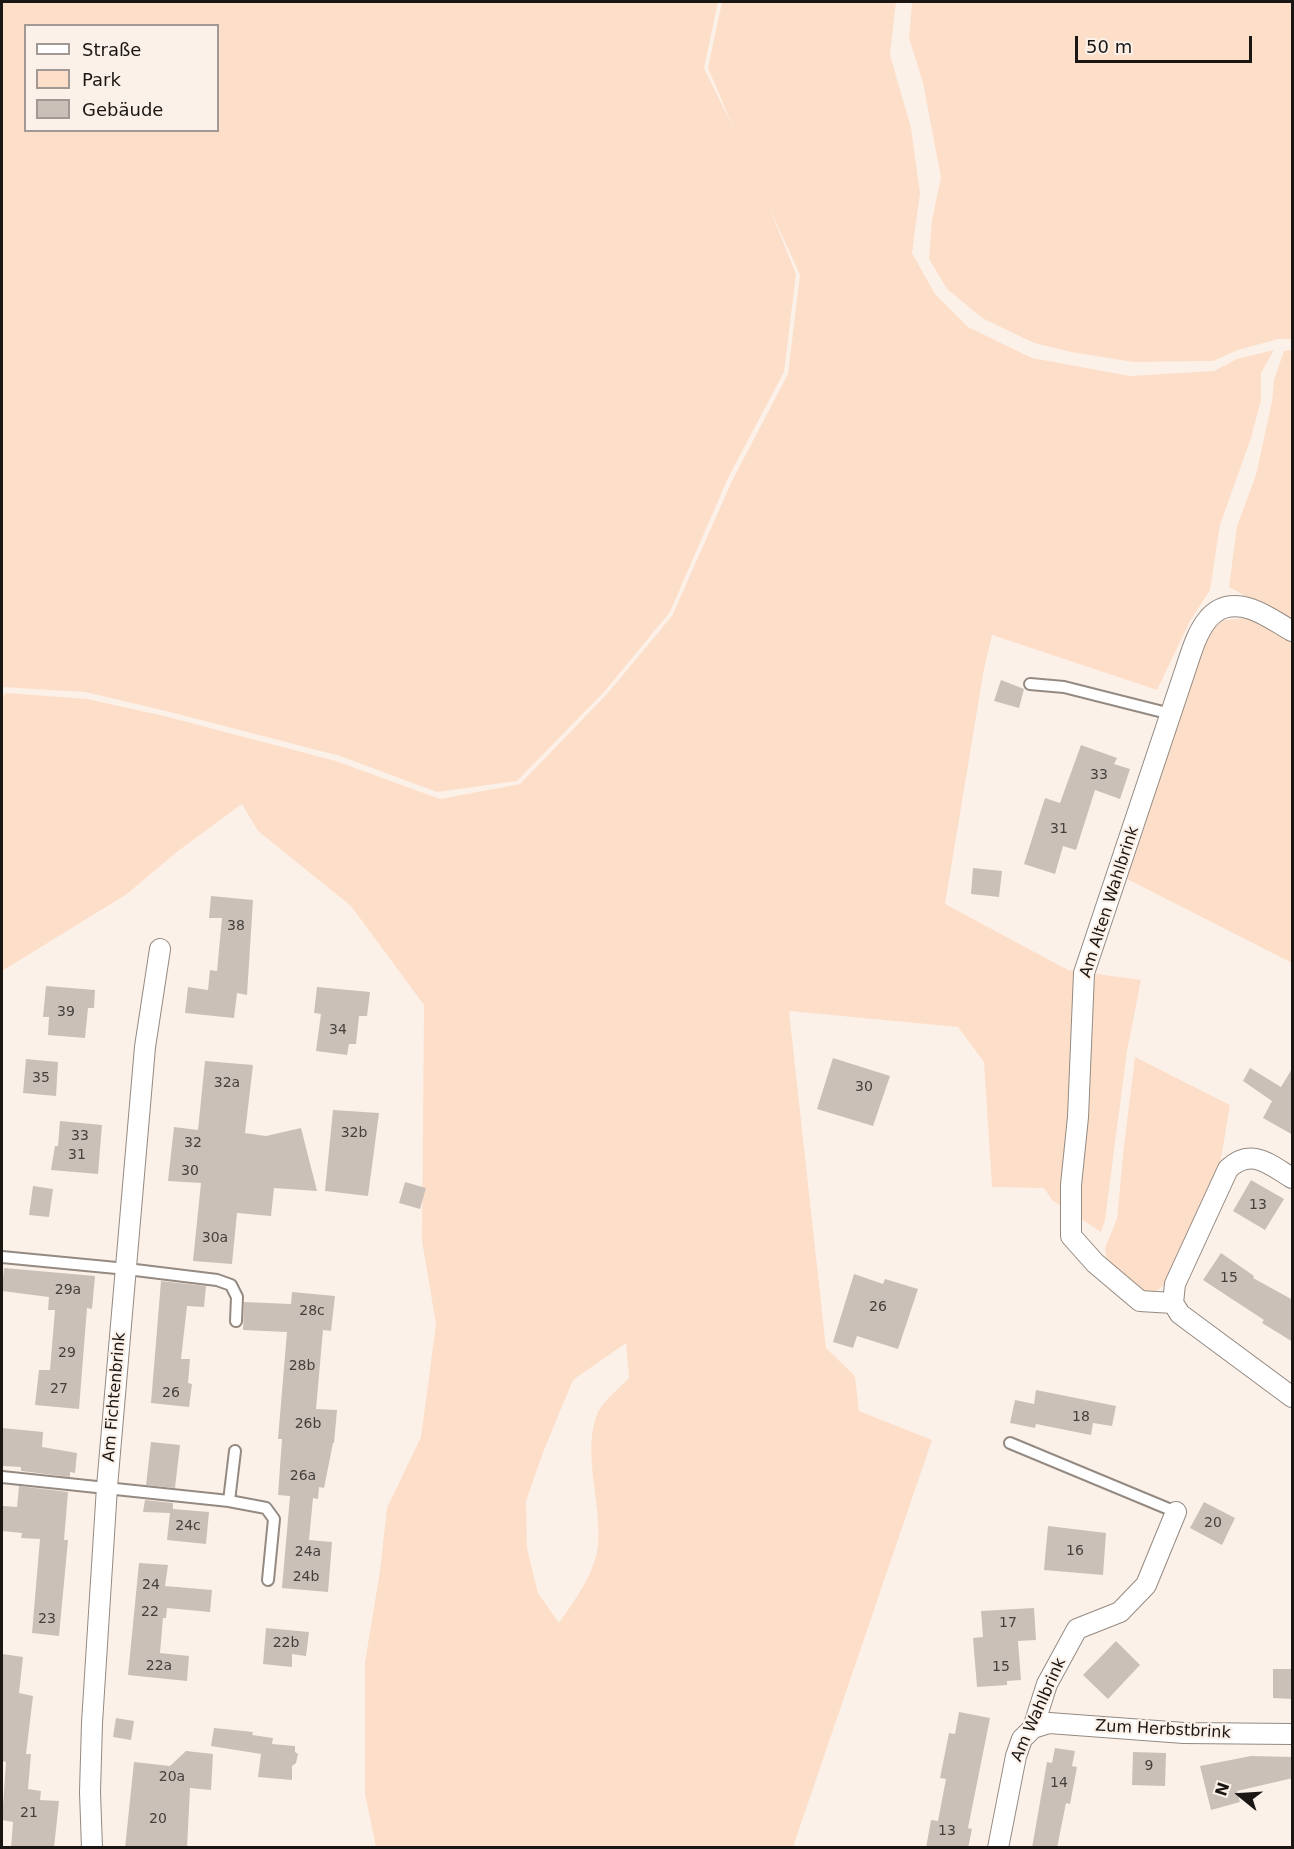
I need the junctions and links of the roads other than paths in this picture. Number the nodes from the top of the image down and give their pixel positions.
1 (1293, 631) edge
2 (1030, 684) dead end
3 (1171, 714) junction
4 (160, 949) dead end
5 (1293, 1178) edge
6 (2, 1257) edge
7 (127, 1269) junction
8 (1173, 1304) junction
9 (236, 1321) dead end
10 (1293, 1397) edge
11 (1010, 1443) dead end
12 (235, 1450) dead end
13 (2, 1477) edge
14 (107, 1487) junction
15 (229, 1501) junction
16 (1176, 1512) joint
17 (268, 1580) dead end
18 (1033, 1728) junction
19 (1293, 1734) edge
20 (93, 1848) edge
21 (998, 1848) edge

1 - 3 street, Am Alten Wahlbrink
2 - 3 lane
3 - 8 street, Am Alten Wahlbrink
4 - 7 street, Am Fichtenbrink
5 - 8 street
6 - 7 lane
7 - 9 lane
7 - 14 street, Am Fichtenbrink
8 - 10 street
11 - 16 lane
12 - 15 lane
13 - 14 lane
14 - 15 lane
14 - 20 street, Am Fichtenbrink
15 - 17 lane
16 - 18 street, Am Wahlbrink
18 - 19 street, Zum Herbstbrink
18 - 21 street, Am Wahlbrink

